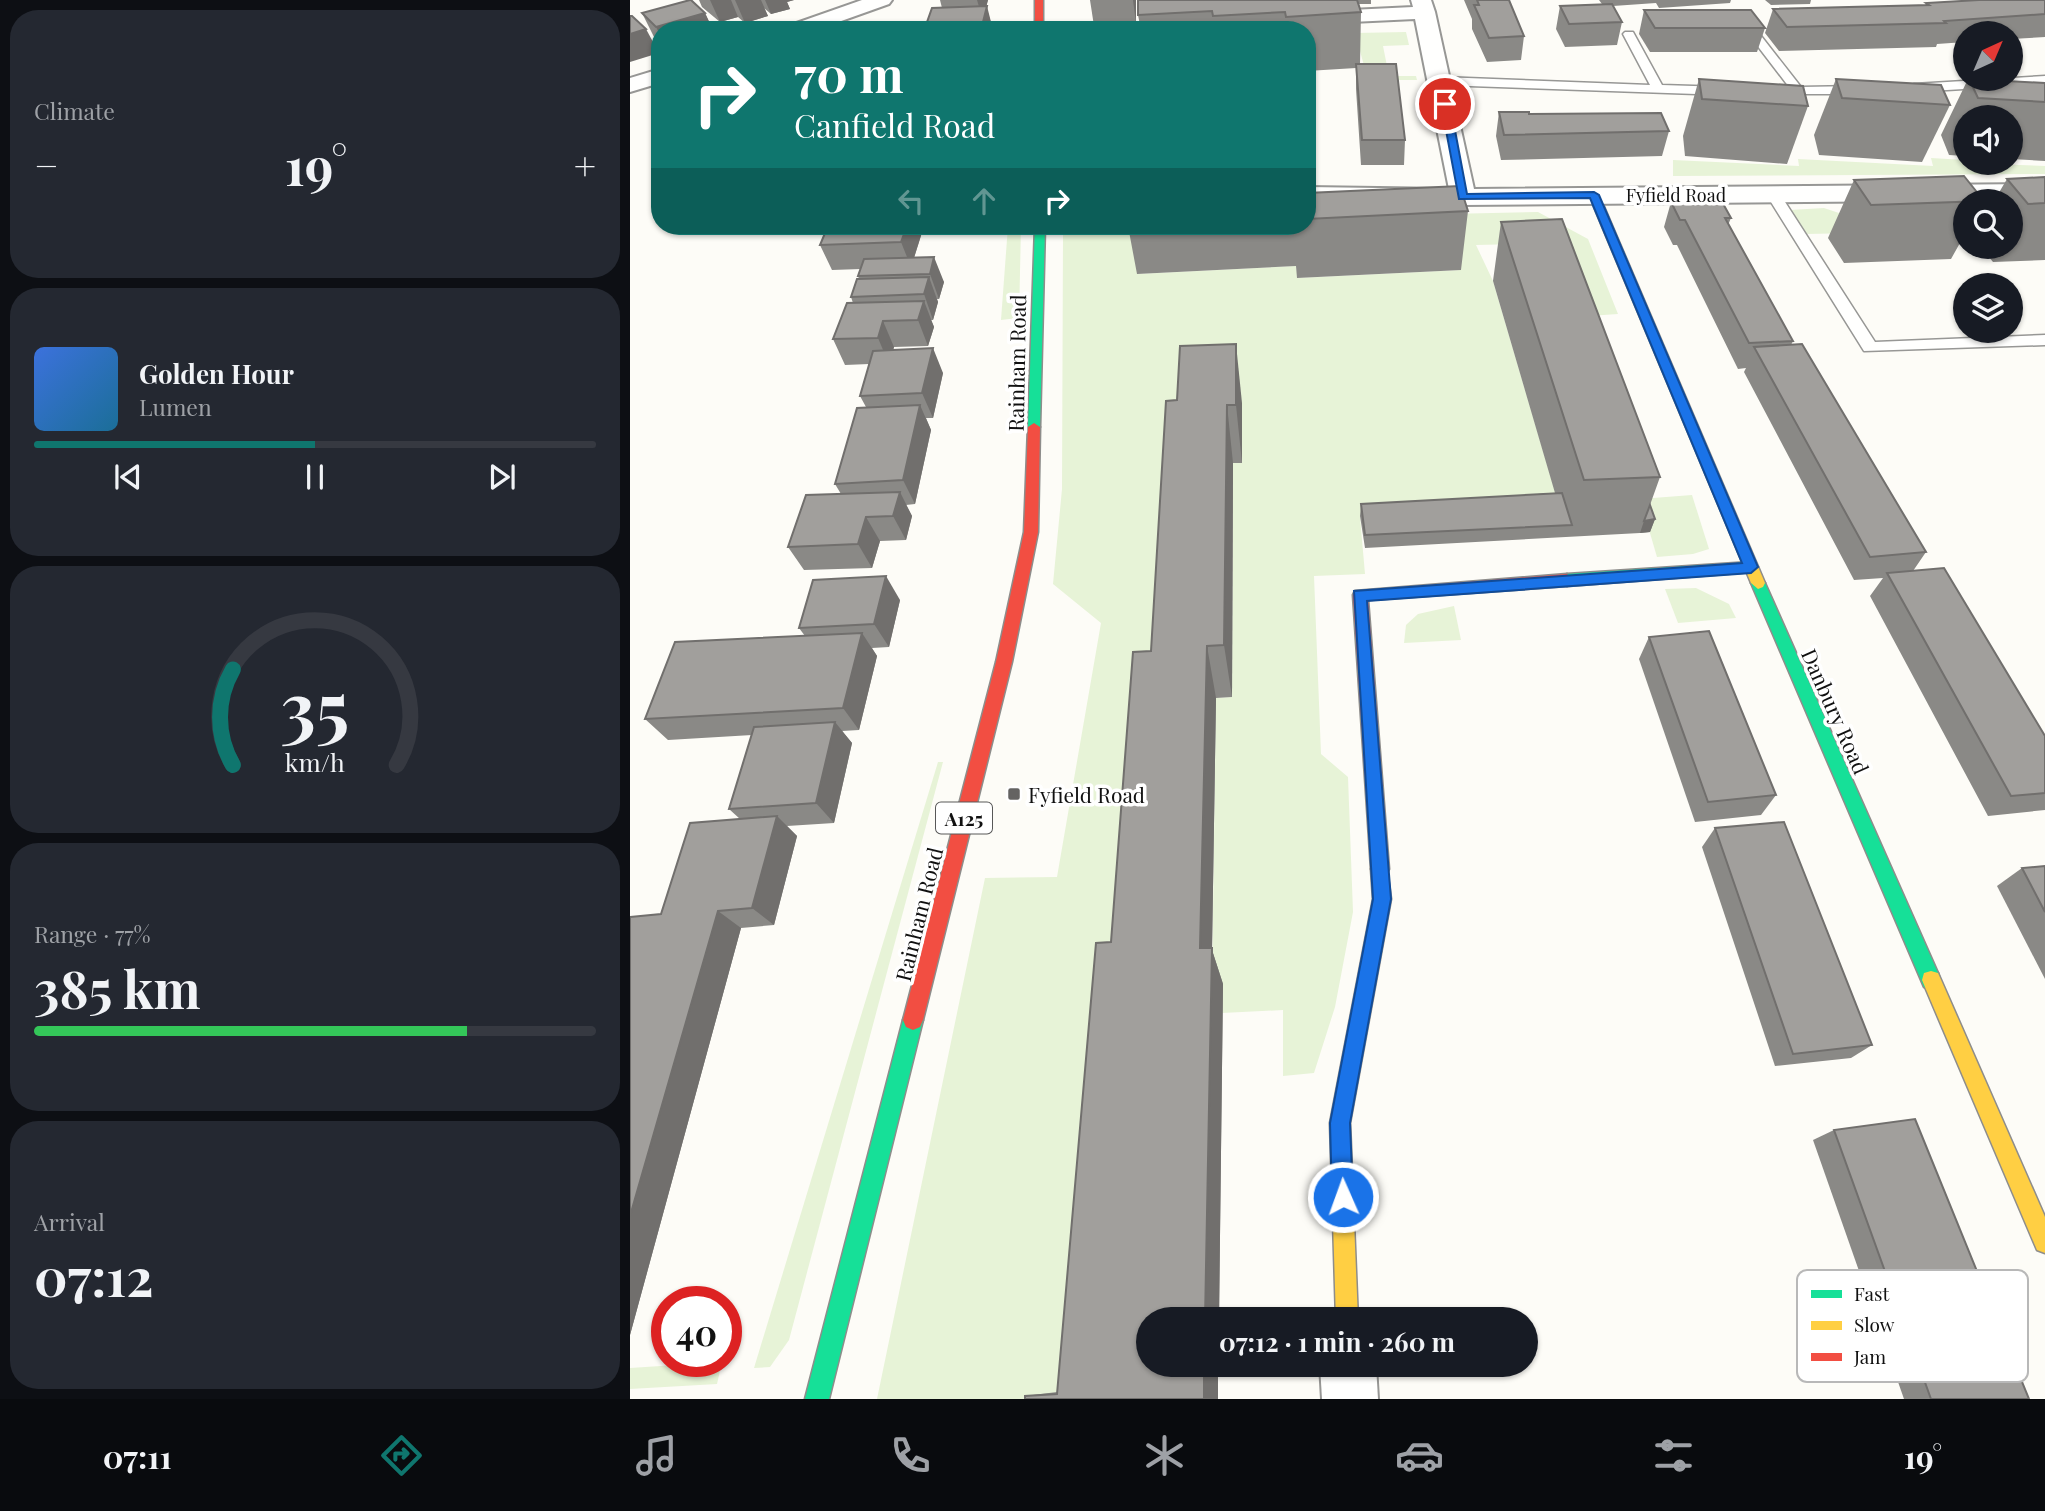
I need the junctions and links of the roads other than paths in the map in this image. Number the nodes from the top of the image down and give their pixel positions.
1 (882, 0) edge
2 (1038, 0) edge
3 (1423, 6) edge
4 (1292, 19) edge
5 (821, 21) edge
6 (1039, 21) edge
7 (1629, 34) dead end
8 (1754, 34) edge
9 (651, 79) edge
10 (2045, 80) edge
11 (1441, 81) junction
12 (630, 85) edge
13 (1907, 88) edge
14 (1659, 90) junction
15 (1866, 90) edge
16 (1743, 91) edge
17 (1771, 91) edge
18 (1799, 92) junction
19 (2045, 192) edge
20 (1773, 194) junction
21 (1316, 195) edge
22 (1594, 195) junction
23 (1463, 197) junction
24 (1040, 235) edge
25 (2045, 340) edge
26 (1751, 567) junction
27 (2045, 1242) edge
28 (1347, 1307) edge
29 (1349, 1377) edge
30 (817, 1399) edge
31 (1350, 1399) edge

1 - 5 street
2 - 6 street
3 - 4 street
3 - 11 street
7 - 14 lane
8 - 18 lane
9 - 12 street
10 - 13 lane
11 - 14 lane
11 - 23 street
14 - 16 lane
15 - 18 lane
17 - 18 lane
19 - 20 street, Fyfield Road
20 - 22 street, Fyfield Road
20 - 25 lane
21 - 23 street, Fyfield Road
22 - 23 street, Fyfield Road
22 - 26 street, Danbury Road
24 - 30 street, Rainham Road / A125
26 - 27 street, Danbury Road
26 - 28 street
29 - 31 street

